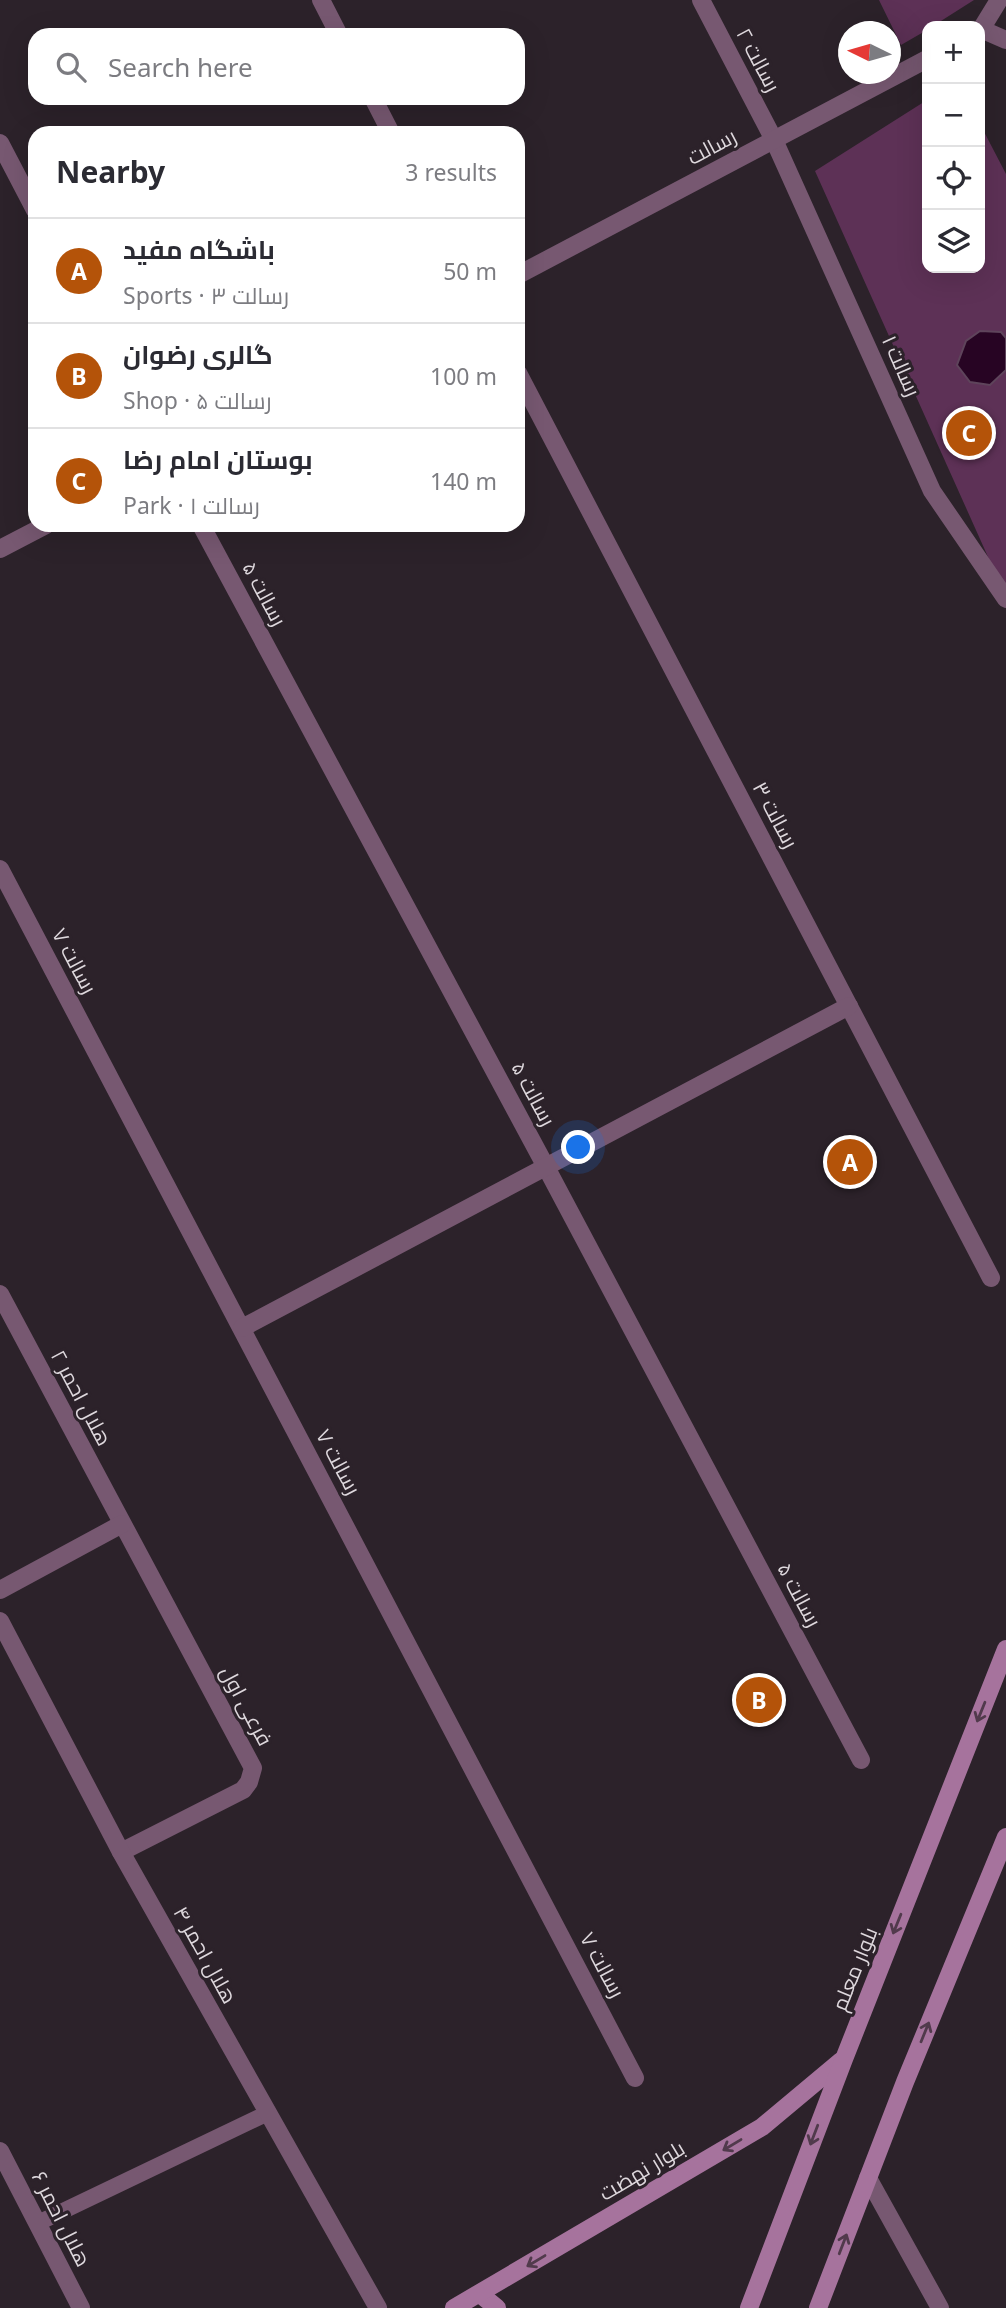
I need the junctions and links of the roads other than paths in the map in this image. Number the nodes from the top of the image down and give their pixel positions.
1 (321, 0) edge
2 (701, 0) edge
3 (999, 0) edge
4 (985, 24) edge
5 (335, 28) edge
6 (985, 32) edge
7 (1006, 40) edge
8 (922, 62) edge
9 (377, 105) edge
10 (387, 126) edge
11 (774, 140) junction
12 (0, 143) edge
13 (28, 197) edge
14 (525, 271) edge
15 (525, 386) edge
16 (33, 532) edge
17 (205, 532) edge
18 (0, 549) edge
19 (1006, 599) edge
20 (0, 869) edge
21 (849, 1006) junction
22 (547, 1167) junction
23 (991, 1278) dead end
24 (0, 1294) edge
25 (242, 1328) junction
26 (122, 1524) junction
27 (0, 1590) edge
28 (0, 1621) edge
29 (1006, 1648) edge
30 (860, 1760) dead end
31 (1006, 1837) edge
32 (121, 1852) junction
33 (844, 2059) junction
34 (635, 2078) dead end
35 (268, 2113) junction
36 (0, 2151) edge
37 (868, 2178) junction
38 (38, 2223) junction
39 (480, 2294) junction
40 (80, 2308) edge
41 (378, 2308) edge
42 (454, 2308) edge
43 (497, 2308) edge
44 (749, 2308) edge
45 (818, 2308) edge
46 (940, 2308) edge

1 - 5 street
2 - 11 street, رسالت ۲
3 - 4 street
6 - 7 street
8 - 11 street, رسالت
9 - 10 street
11 - 14 street, رسالت
11 - 19 street, رسالت ۱
12 - 13 street
15 - 21 street, رسالت ۳
16 - 18 street
17 - 22 street, رسالت ۵
20 - 25 street, رسالت ۷
21 - 22 street
21 - 23 street, رسالت ۳
22 - 25 street
22 - 30 street, رسالت ۵
24 - 26 street, هلال احمر ۲
25 - 34 street, رسالت ۷
26 - 27 street
26 - 32 street, فرعی اول
28 - 32 street, هلال احمر ۴
29 -> 33 main road, بلوار معلم
37 -> 31 main road
32 - 35 street, هلال احمر ۴
33 -> 39 main road, بلوار نهضت
33 -> 44 main road, بلوار معلم
35 - 38 lane
35 - 41 street, هلال احمر ۴
36 - 38 street, هلال احمر ۶
45 -> 37 main road
37 - 46 street
38 - 40 street, هلال احمر ۶
39 - 42 main road, بلوار نهضت
39 - 43 main road

